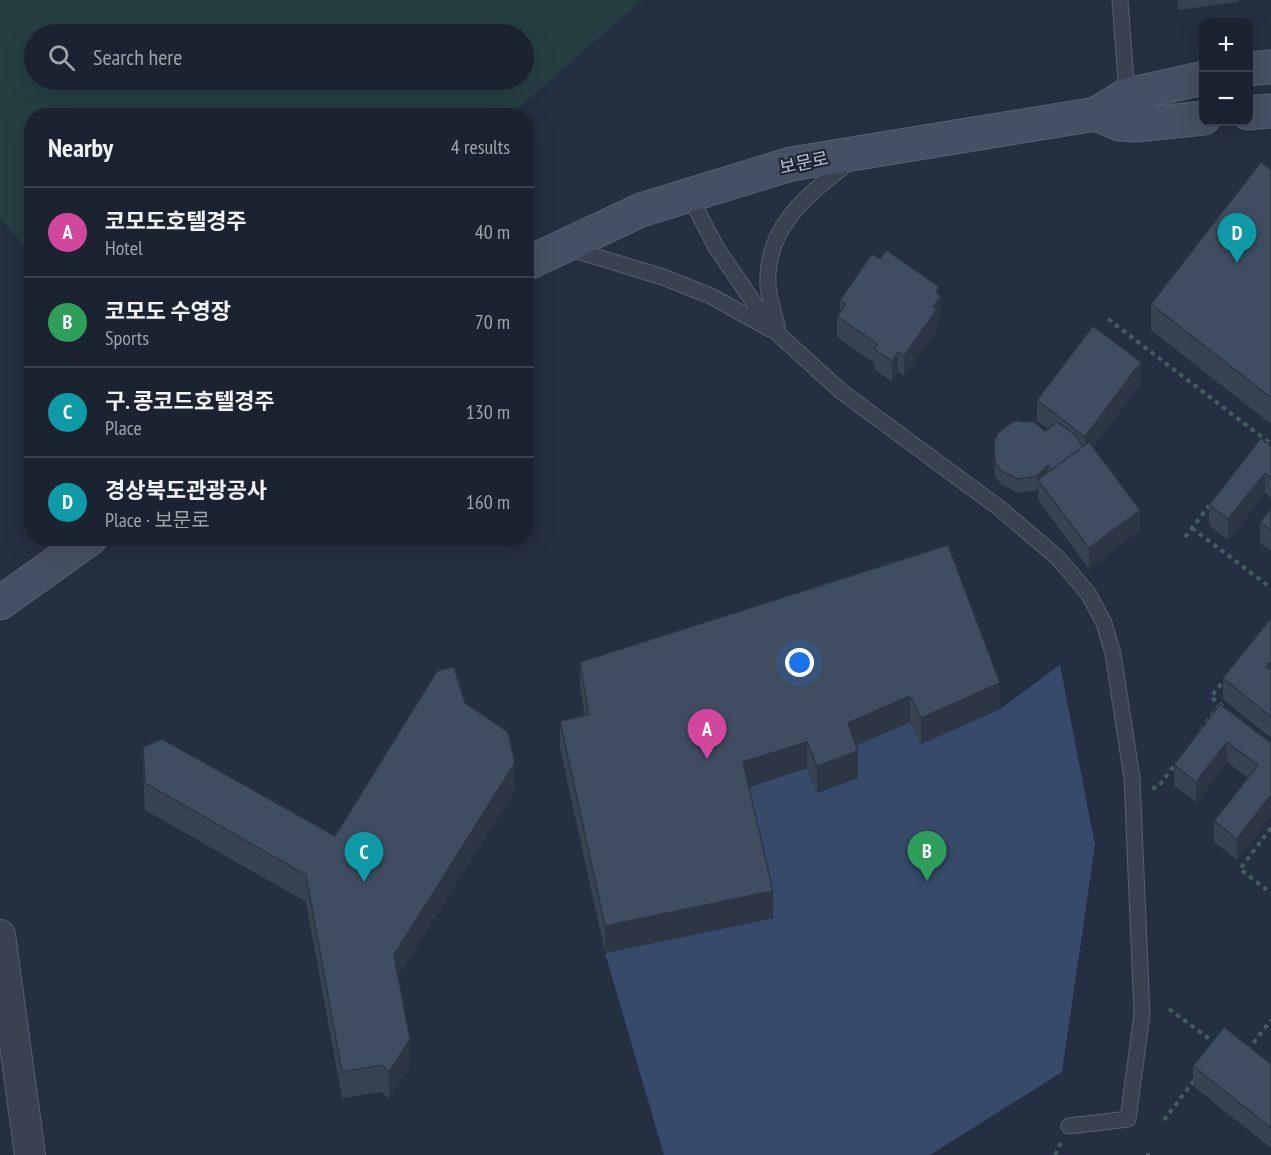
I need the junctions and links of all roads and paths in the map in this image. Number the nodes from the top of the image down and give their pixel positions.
1 (1120, 0) edge
2 (1271, 67) edge
3 (1253, 69) edge
4 (1199, 79) edge
5 (1127, 95) junction
6 (1271, 111) edge
7 (1253, 113) edge
8 (1096, 114) junction
9 (1199, 118) edge
10 (862, 152) junction
11 (689, 195) junction
12 (562, 247) junction
13 (534, 260) edge
14 (1108, 320) dead end
15 (778, 334) junction
16 (1263, 438) junction
17 (1271, 444) edge
18 (1256, 447) edge
19 (1213, 501) edge
20 (1192, 528) junction
21 (1185, 537) dead end
22 (80, 546) edge
23 (1271, 588) edge
24 (0, 603) edge
25 (1231, 671) edge
26 (1220, 704) junction
27 (1228, 711) edge
28 (1199, 732) edge
29 (1179, 759) edge
30 (1149, 789) dead end
31 (1271, 828) edge
32 (1271, 893) edge
33 (0, 935) edge
34 (1169, 1009) dead end
35 (1271, 1020) edge
36 (1221, 1047) edge
37 (1240, 1048) edge
38 (1199, 1074) edge
39 (1164, 1120) dead end
40 (1069, 1126) dead end
41 (30, 1155) edge

1 - 5 lane
2 - 3 street
4 - 5 street, 보문로
5 - 8 street, 보문로
6 - 7 street
8 - 9 street, 보문로
8 - 10 street, 보문로
10 - 11 street, 보문로
10 - 15 lane
11 - 12 street, 보문로
11 - 15 lane
12 - 13 street, 보문로
12 - 15 lane
14 - 16 path
15 - 40 lane
16 - 17 path
16 - 18 path
19 - 20 path
20 - 21 path
20 - 23 path
22 - 24 street
25 - 26 path
26 - 27 path
26 - 28 path
29 - 30 path
31 - 32 path
33 - 41 street
34 - 36 path
35 - 37 path
38 - 39 path

